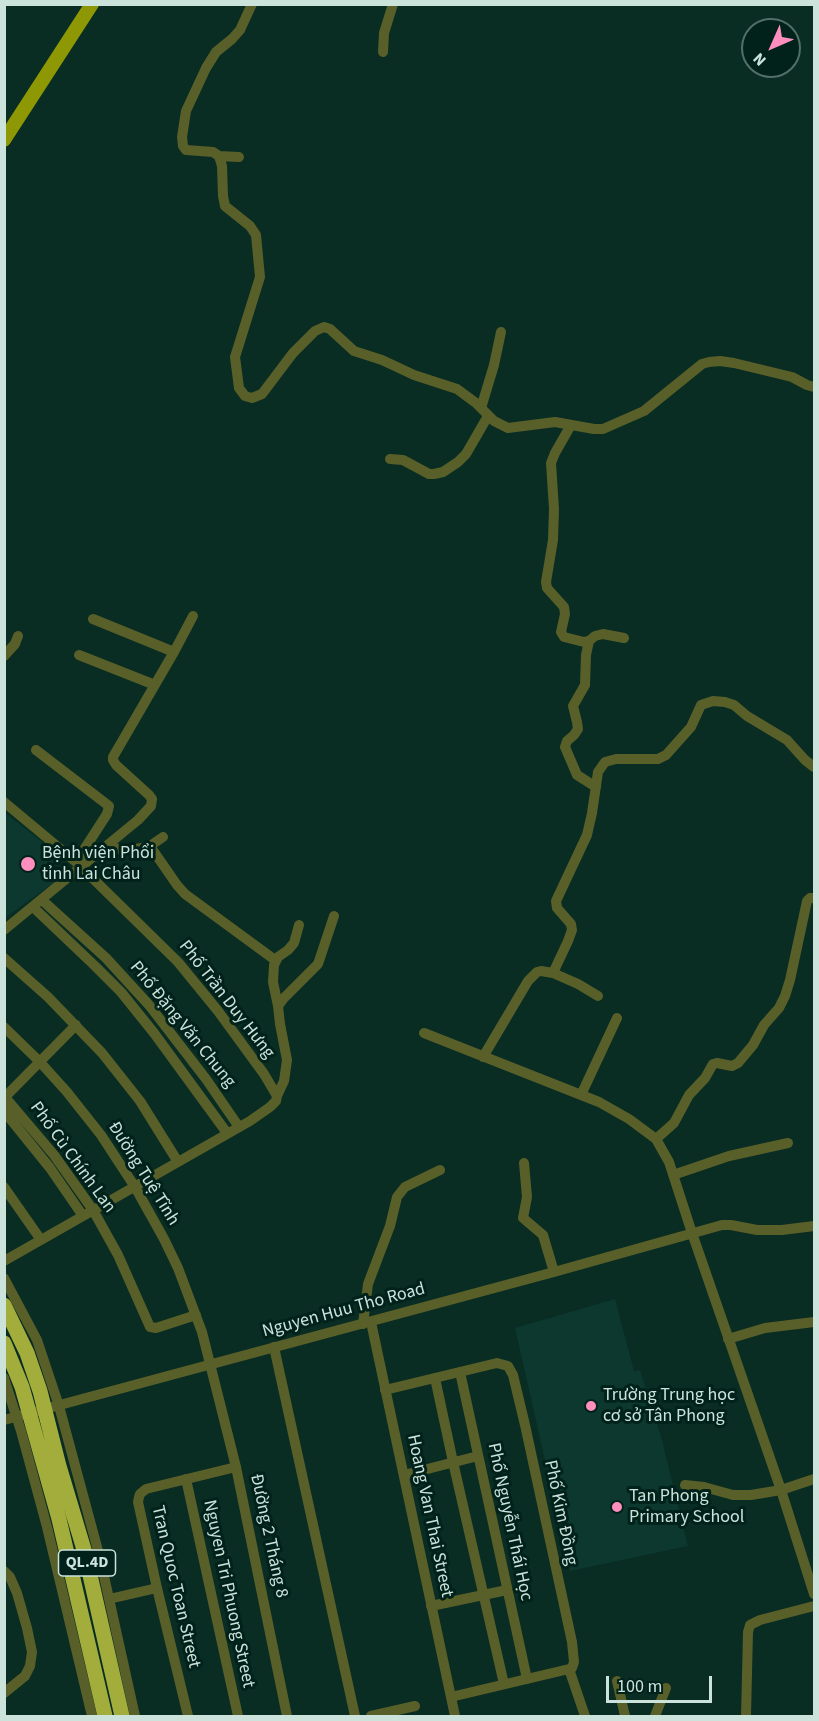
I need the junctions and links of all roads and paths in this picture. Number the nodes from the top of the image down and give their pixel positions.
1 (92, 4) edge
2 (252, 4) edge
3 (393, 4) edge
4 (383, 52) dead end
5 (6, 136) edge
6 (219, 156) junction
7 (239, 157) dead end
8 (501, 332) dead end
9 (814, 387) edge
10 (485, 412) junction
11 (571, 425) junction
12 (390, 459) dead end
13 (193, 616) dead end
14 (93, 619) dead end
15 (18, 636) dead end
16 (624, 639) dead end
17 (589, 641) junction
18 (174, 652) junction
19 (79, 655) dead end
20 (4, 656) edge
21 (155, 685) junction
22 (36, 750) dead end
23 (814, 767) edge
24 (596, 787) junction
25 (4, 802) edge
26 (163, 837) dead end
27 (150, 846) junction
28 (105, 847) junction
29 (79, 865) junction
30 (814, 898) edge
31 (38, 903) junction
32 (334, 916) dead end
33 (298, 925) dead end
34 (4, 930) edge
35 (4, 958) edge
36 (276, 960) junction
37 (553, 973) junction
38 (598, 996) dead end
39 (149, 1005) junction
40 (278, 1006) junction
41 (139, 1014) junction
42 (617, 1018) dead end
43 (76, 1025) junction
44 (4, 1027) edge
45 (424, 1033) dead end
46 (483, 1057) junction
47 (40, 1062) junction
48 (581, 1095) junction
49 (5, 1097) edge
50 (275, 1100) junction
51 (4, 1111) edge
52 (239, 1127) junction
53 (227, 1133) junction
54 (656, 1139) junction
55 (788, 1143) dead end
56 (178, 1162) junction
57 (525, 1163) dead end
58 (440, 1170) dead end
59 (673, 1175) junction
60 (4, 1187) edge
61 (135, 1187) junction
62 (93, 1210) junction
63 (82, 1216) junction
64 (814, 1226) edge
65 (692, 1233) junction
66 (41, 1240) junction
67 (4, 1261) edge
68 (554, 1272) junction
69 (4, 1278) edge
70 (4, 1305) edge
71 (196, 1316) junction
72 (814, 1322) edge
73 (367, 1323) junction
74 (728, 1339) junction
75 (4, 1343) edge
76 (274, 1347) junction
77 (211, 1364) junction
78 (460, 1372) junction
79 (4, 1378) edge
80 (435, 1378) junction
81 (385, 1390) junction
82 (52, 1408) junction
83 (24, 1416) junction
84 (4, 1420) edge
85 (477, 1456) junction
86 (453, 1462) junction
87 (236, 1467) junction
88 (404, 1474) junction
89 (186, 1479) junction
90 (814, 1479) edge
91 (685, 1485) dead end
92 (781, 1490) junction
93 (4, 1571) edge
94 (158, 1588) junction
95 (507, 1590) junction
96 (483, 1594) junction
97 (814, 1594) edge
98 (109, 1599) junction
99 (431, 1606) junction
100 (814, 1606) edge
101 (570, 1669) junction
102 (526, 1679) junction
103 (616, 1681) dead end
104 (504, 1684) junction
105 (666, 1688) dead end
106 (4, 1693) edge
107 (451, 1697) junction
108 (415, 1706) dead end
109 (92, 1716) edge
110 (105, 1716) edge
111 (122, 1716) edge
112 (135, 1716) edge
113 (188, 1716) edge
114 (238, 1716) edge
115 (287, 1716) edge
116 (356, 1716) edge
117 (371, 1716) edge
118 (455, 1716) edge
119 (585, 1716) edge
120 (625, 1716) edge
121 (655, 1716) edge
122 (746, 1716) edge

1 - 5 main road
2 - 6 street
3 - 4 street
6 - 7 street
6 - 10 street
8 - 10 street
9 - 11 street
10 - 11 street
10 - 12 street
11 - 17 street
13 - 18 street
14 - 18 street
15 - 20 street
16 - 17 street
17 - 24 street
18 - 21 street
19 - 21 street
21 - 28 street
22 - 29 street
23 - 24 street
24 - 37 street
25 - 29 street, Phố Trần Duy Hưng
26 - 27 street
27 - 28 street
27 - 36 street
28 - 29 street
29 - 31 street
29 - 50 street, Phố Trần Duy Hưng
30 - 54 street
31 - 34 street
31 - 39 street, Phố Đặng Văn Chung
31 - 41 street, Phố Đặng Văn Chung
32 - 40 street
33 - 36 street
35 - 43 street
36 - 40 street
37 - 38 street
37 - 46 street
39 - 41 street
39 - 52 street, Phố Đặng Văn Chung
40 - 50 street
41 - 53 street, Phố Đặng Văn Chung
42 - 48 street
43 - 47 street
43 - 56 street
44 - 47 street, Đường Tuệ Tĩnh
45 - 46 street
46 - 48 street
47 - 49 street
47 - 61 street, Đường Tuệ Tĩnh
48 - 54 street
49 - 62 street, Phố Cù Chính Lan
50 - 52 street
51 - 63 street, Phố Cù Chính Lan
52 - 53 street
53 - 56 street
54 - 59 street
55 - 59 street
56 - 61 street
57 - 68 street
58 - 73 street, Hoang Van Thai Street
59 - 65 street
60 - 66 street
61 - 62 street
61 - 71 street, Đường Tuệ Tĩnh
62 - 63 street
62 - 71 street, Phố Cù Chính Lan
63 - 66 street
64 - 65 street, Nguyen Huu Tho Road
65 - 68 street, Nguyen Huu Tho Road
65 - 74 street
66 - 67 street
68 - 73 street, Nguyen Huu Tho Road
69 - 82 street, QL.4D
70 - 82 highway, QL.4D
71 - 77 street, Đường Tuệ Tĩnh
72 - 74 street
73 - 76 street, Nguyen Huu Tho Road
73 - 81 street, Hoang Van Thai Street
74 - 92 street
75 - 83 highway, QL.4D
76 - 77 street, Nguyen Huu Tho Road
76 - 116 street
77 - 82 street, Nguyen Huu Tho Road
77 - 87 street, Đường 2 Tháng 8
78 - 80 street
78 - 85 street, Phố Nguyễn Thái Học
78 - 101 street, Phố Kim Đồng
79 - 83 street, QL.4D
80 - 81 street
80 - 86 street
81 - 88 street, Hoang Van Thai Street
82 - 83 street, Nguyen Huu Tho Road
82 - 98 street, QL.4D
82 - 111 highway, QL.4D
83 - 84 street, Nguyen Huu Tho Road
83 - 109 street, QL.4D
83 - 110 highway, QL.4D
85 - 86 street
85 - 95 street, Phố Nguyễn Thái Học
86 - 88 street
86 - 96 street
87 - 89 street, Tran Quoc Toan Street
87 - 115 street, Đường 2 Tháng 8
88 - 99 street, Hoang Van Thai Street
89 - 94 street, Tran Quoc Toan Street
89 - 114 street, Nguyen Tri Phuong Street
90 - 92 street
91 - 92 street
92 - 97 street
93 - 106 street
94 - 98 street
94 - 113 street, Tran Quoc Toan Street
95 - 96 street
95 - 102 street, Phố Nguyễn Thái Học
96 - 99 street
96 - 104 street
98 - 112 street, QL.4D
99 - 107 street, Hoang Van Thai Street
100 - 122 street
101 - 102 street
101 - 119 street, Phố Kim Đồng
102 - 104 street
103 - 120 street
104 - 107 street
105 - 121 street
107 - 118 street, Hoang Van Thai Street
108 - 117 street

